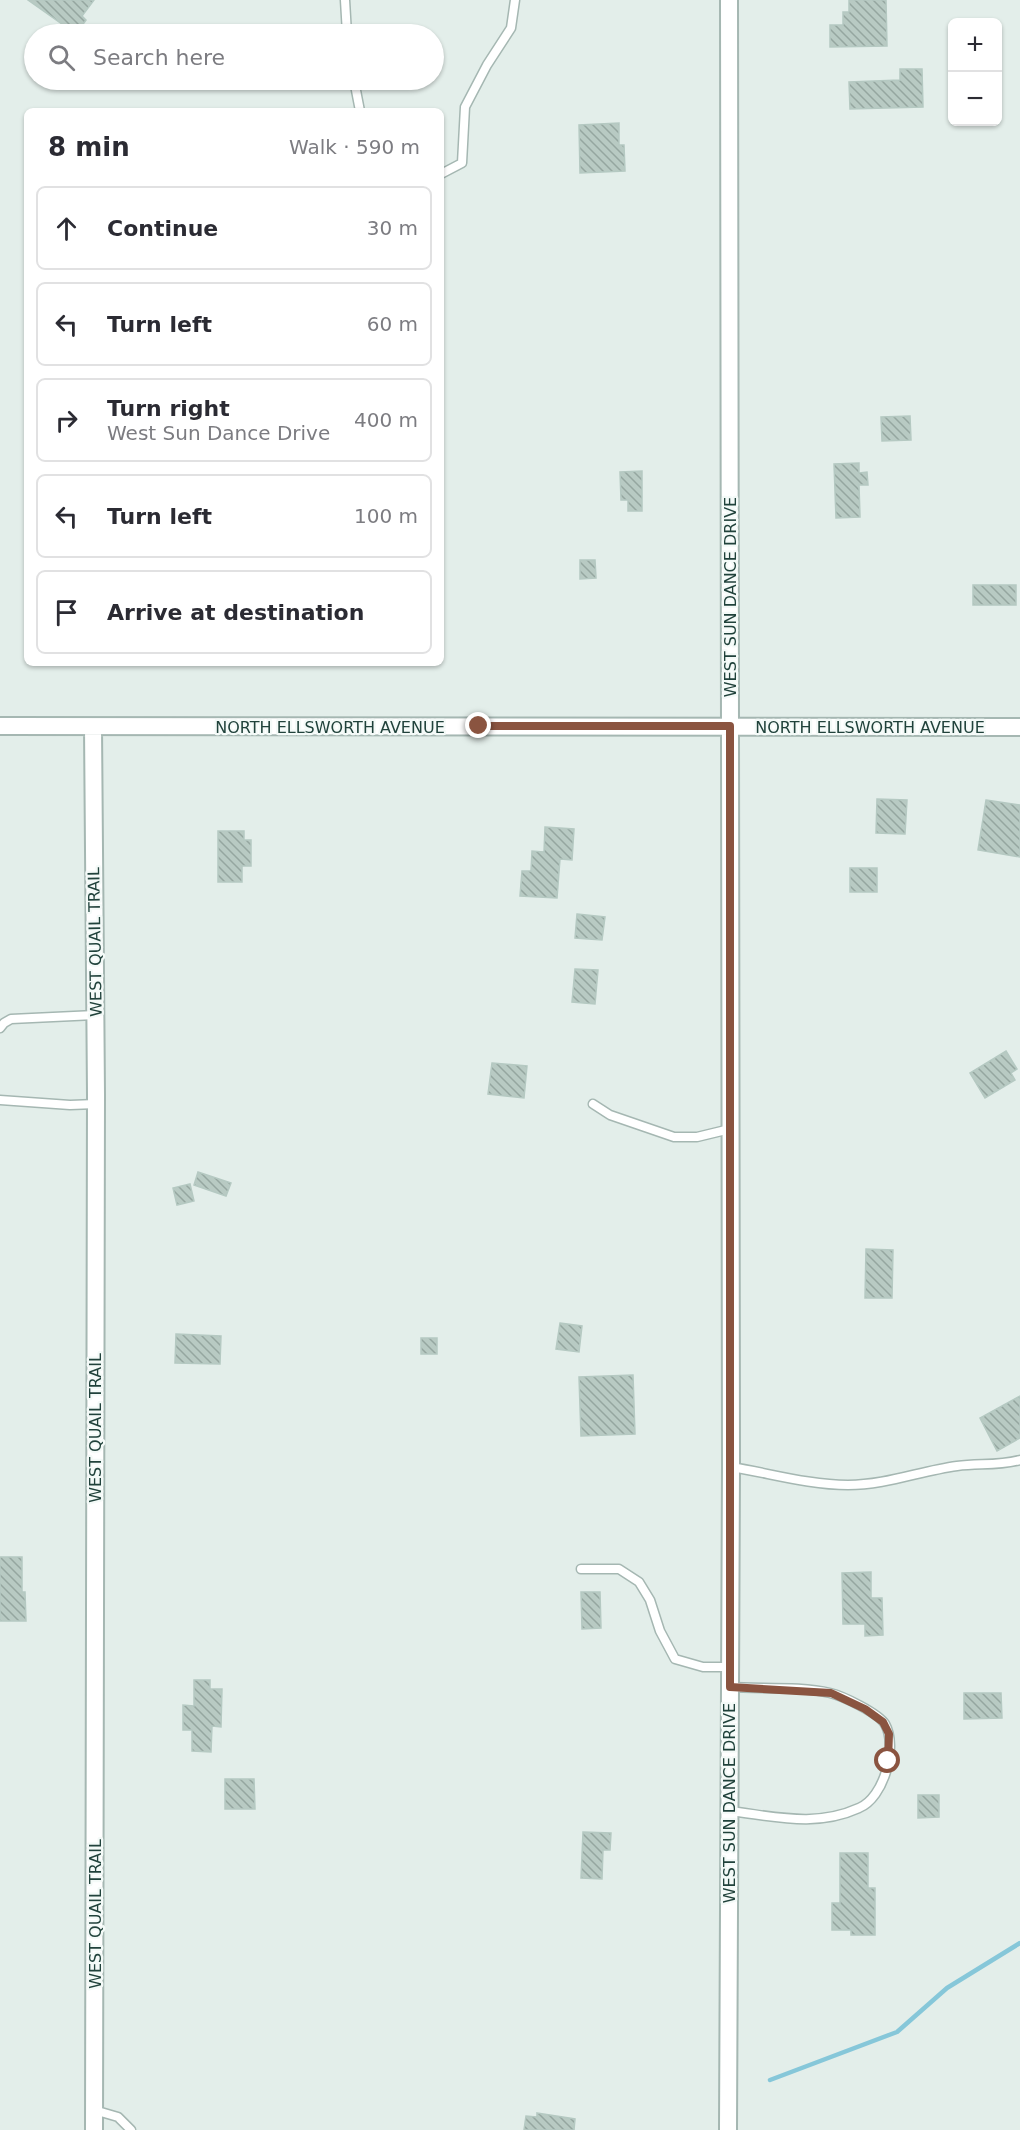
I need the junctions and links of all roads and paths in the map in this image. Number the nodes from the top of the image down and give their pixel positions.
1 (345, 0) edge
2 (515, 0) edge
3 (729, 0) edge
4 (346, 24) edge
5 (357, 90) edge
6 (360, 108) edge
7 (444, 172) edge
8 (0, 726) edge
9 (730, 726) junction
10 (93, 727) junction
11 (1020, 727) edge
12 (95, 1015) junction
13 (0, 1028) edge
14 (0, 1100) edge
15 (96, 1104) junction
16 (593, 1104) dead end
17 (730, 1129) junction
18 (1020, 1460) edge
19 (731, 1467) junction
20 (581, 1569) dead end
21 (730, 1667) junction
22 (730, 1687) junction
23 (729, 1811) junction
24 (94, 2110) junction
25 (94, 2130) edge
26 (131, 2130) edge
27 (728, 2130) edge

1 - 4 lane
2 - 7 lane
3 - 9 street, WEST SUN DANCE DRIVE
5 - 6 lane
8 - 10 street, NORTH ELLSWORTH AVENUE
9 - 10 street, NORTH ELLSWORTH AVENUE
9 - 11 street, NORTH ELLSWORTH AVENUE
9 - 17 street, WEST SUN DANCE DRIVE
10 - 12 street, WEST QUAIL TRAIL
12 - 13 lane
12 - 15 street, WEST QUAIL TRAIL
14 - 15 lane
15 - 24 street, WEST QUAIL TRAIL
16 - 17 lane
17 - 19 street, WEST SUN DANCE DRIVE
18 - 19 lane
19 - 21 street, WEST SUN DANCE DRIVE
20 - 21 lane
21 - 22 street, WEST SUN DANCE DRIVE
22 - 23 street, WEST SUN DANCE DRIVE
22 - 23 lane
23 - 27 street, WEST SUN DANCE DRIVE
24 - 25 street, WEST QUAIL TRAIL
24 - 26 lane

